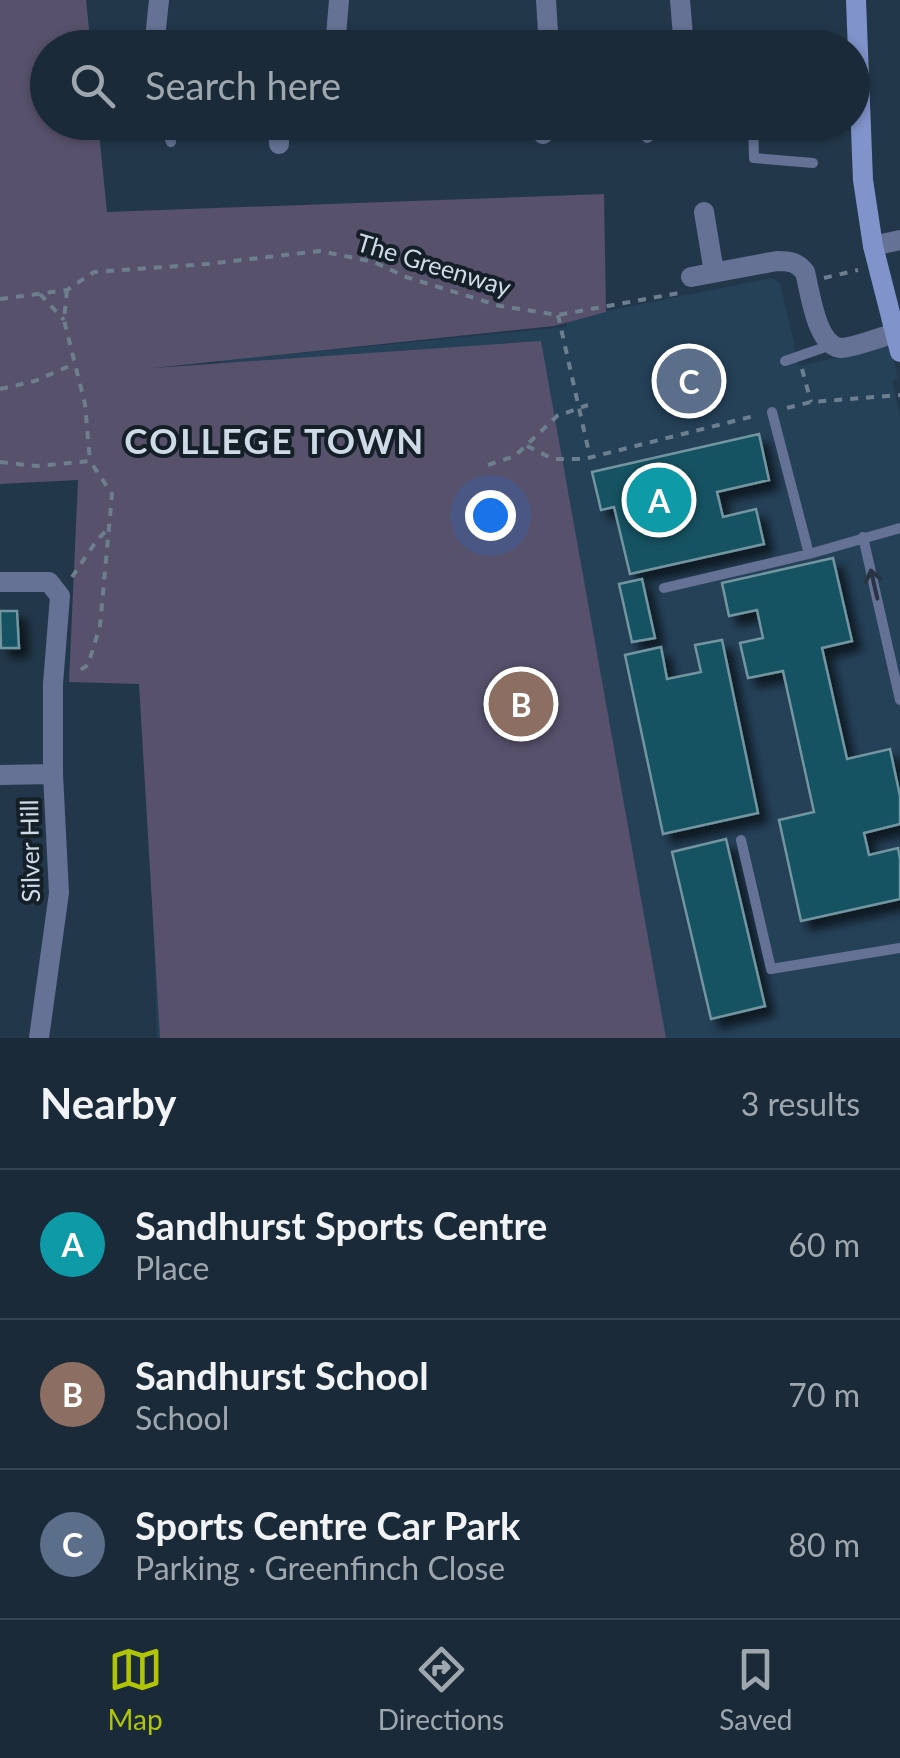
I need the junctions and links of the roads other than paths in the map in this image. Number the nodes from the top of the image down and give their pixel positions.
1 (159, 0) edge
2 (339, 0) edge
3 (546, 0) edge
4 (680, 0) edge
5 (856, 0) edge
6 (156, 30) edge
7 (336, 30) edge
8 (548, 30) edge
9 (682, 30) edge
10 (857, 30) edge
11 (279, 140) edge
12 (754, 140) edge
13 (861, 140) edge
14 (279, 144) dead end
15 (814, 162) dead end
16 (704, 212) dead end
17 (900, 240) edge
18 (876, 256) junction
19 (714, 272) junction
20 (687, 285) road end
21 (898, 343) edge
22 (832, 345) junction
23 (784, 361) dead end
24 (772, 412) road end
25 (900, 528) edge
26 (863, 538) junction
27 (809, 554) junction
28 (0, 582) edge
29 (664, 588) dead end
30 (900, 700) edge
31 (53, 774) junction
32 (0, 775) edge
33 (741, 840) dead end
34 (900, 948) edge
35 (38, 1038) edge

1 - 6 street
2 - 7 street
3 - 8 street
4 - 9 street
5 - 10 street
11 - 14 street
12 - 15 lane
13 - 18 street
16 - 19 street
17 - 18 street
18 - 21 street
19 - 20 street
19 - 22 street
21 - 22 street
22 - 23 lane
24 - 27 lane
25 - 26 lane
26 - 27 lane
30 -> 26 lane
27 - 29 lane
28 - 31 street
31 - 32 street, Silver Hill
31 - 35 street, Silver Hill
33 - 34 lane

